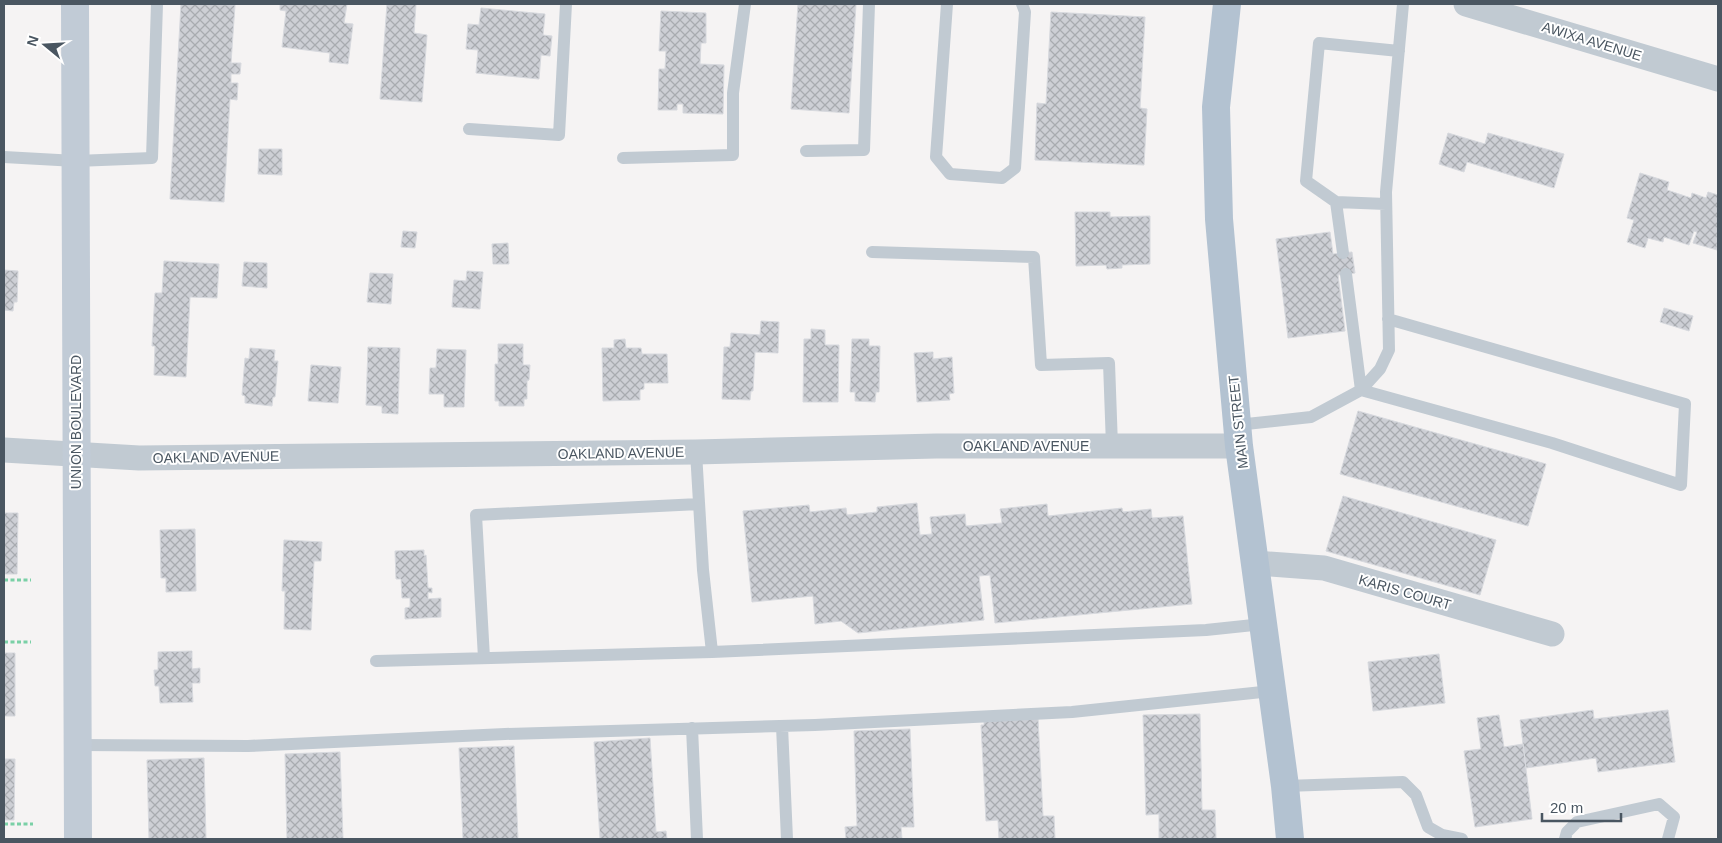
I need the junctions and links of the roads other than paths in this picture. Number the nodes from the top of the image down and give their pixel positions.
1 (75, 4) edge
2 (157, 4) edge
3 (566, 4) edge
4 (745, 4) edge
5 (869, 4) edge
6 (948, 4) edge
7 (1022, 4) edge
8 (1228, 4) edge
9 (1403, 4) edge
10 (1466, 4) edge
11 (1399, 51) junction
12 (1718, 79) edge
13 (469, 129) dead end
14 (806, 151) dead end
15 (4, 157) edge
16 (623, 158) dead end
17 (76, 161) junction
18 (1336, 202) junction
19 (1386, 204) junction
20 (872, 252) dead end
21 (1343, 253) dead end
22 (1346, 274) dead end
23 (1388, 318) junction
24 (1361, 390) junction
25 (1238, 435) junction
26 (1112, 446) junction
27 (4, 450) edge
28 (696, 452) junction
29 (76, 454) junction
30 (699, 504) junction
31 (1255, 563) junction
32 (1263, 624) junction
33 (1552, 634) dead end
34 (712, 652) junction
35 (484, 658) junction
36 (376, 660) dead end
37 (1272, 691) junction
38 (782, 726) junction
39 (692, 728) junction
40 (78, 745) junction
41 (1285, 786) junction
42 (78, 839) edge
43 (697, 839) edge
44 (788, 839) edge
45 (1290, 839) edge
46 (1462, 839) edge
47 (1565, 839) edge
48 (1668, 839) edge

1 - 17 main road, UNION BOULEVARD
2 - 17 lane
3 - 13 lane
4 - 16 lane
5 - 14 lane
6 - 7 lane
8 - 25 main road, MAIN STREET
9 - 11 lane
10 - 12 street, AWIXA AVENUE
11 - 18 lane
11 - 19 lane
15 - 17 lane
17 - 29 main road, UNION BOULEVARD
18 - 19 lane
18 - 21 lane
19 - 23 lane
20 - 26 lane
22 - 24 lane
23 - 24 lane
23 - 24 lane
24 - 25 lane
25 - 26 street, OAKLAND AVENUE
25 - 31 main road, MAIN STREET
26 - 28 street, OAKLAND AVENUE
27 - 29 street, OAKLAND AVENUE
28 - 29 street, OAKLAND AVENUE
28 - 30 lane
29 - 40 main road, UNION BOULEVARD
30 - 34 lane
30 - 35 lane
31 - 32 main road, MAIN STREET
31 - 33 street, KARIS COURT
32 - 34 lane
32 - 37 main road, MAIN STREET
34 - 35 lane
35 - 36 lane
37 - 38 lane
37 - 41 main road, MAIN STREET
38 - 39 lane
38 - 44 lane
39 - 40 lane
39 - 43 lane
40 - 42 main road, UNION BOULEVARD
41 - 45 main road, MAIN STREET
41 - 46 lane
47 - 48 lane

